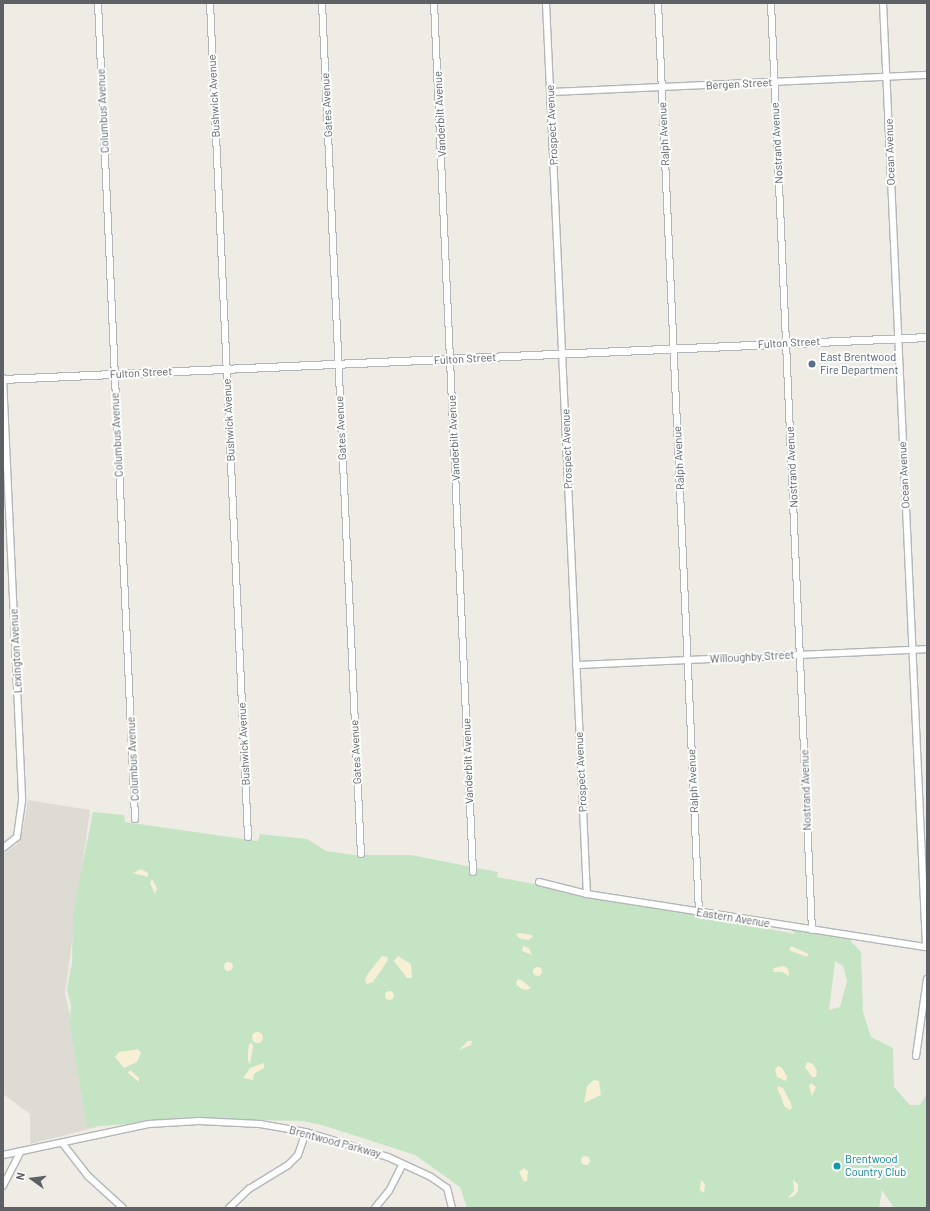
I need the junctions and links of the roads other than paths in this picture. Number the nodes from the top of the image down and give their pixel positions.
1 (98, 3) edge
2 (210, 3) edge
3 (322, 3) edge
4 (434, 3) edge
5 (546, 3) edge
6 (658, 3) edge
7 (771, 3) edge
8 (883, 3) edge
9 (927, 75) edge
10 (886, 78) junction
11 (774, 82) junction
12 (662, 88) junction
13 (550, 92) junction
14 (927, 337) edge
15 (897, 339) junction
16 (787, 343) junction
17 (674, 349) junction
18 (563, 354) junction
19 (450, 359) junction
20 (338, 364) junction
21 (227, 369) junction
22 (115, 374) junction
23 (3, 379) edge
24 (927, 649) edge
25 (913, 650) junction
26 (800, 655) junction
27 (688, 660) junction
28 (576, 665) junction
29 (135, 819) dead end
30 (248, 837) dead end
31 (4, 846) edge
32 (361, 854) dead end
33 (473, 872) dead end
34 (539, 882) dead end
35 (587, 894) junction
36 (699, 912) junction
37 (812, 930) junction
38 (927, 947) edge
39 (927, 979) edge
40 (916, 1056) dead end
41 (306, 1132) junction
42 (63, 1144) junction
43 (20, 1153) junction
44 (3, 1155) edge
45 (403, 1164) junction
46 (3, 1186) edge
47 (123, 1208) edge
48 (229, 1208) edge
49 (375, 1208) edge
50 (452, 1208) edge

1 - 22 street, Columbus Avenue
2 - 21 street, Bushwick Avenue
3 - 20 street, Gates Avenue
4 - 19 street, Vanderbilt Avenue
5 - 13 street, Prospect Avenue
6 - 12 street, Ralph Avenue
7 - 11 street, Nostrand Avenue
8 - 10 street, Ocean Avenue
9 - 10 street, Bergen Street
10 - 11 street, Bergen Street
10 - 15 street, Ocean Avenue
11 - 12 street, Bergen Street
11 - 16 street, Nostrand Avenue
12 - 13 street, Bergen Street
12 - 17 street, Ralph Avenue
13 - 18 street, Prospect Avenue
14 - 15 street, Fulton Street
15 - 16 street, Fulton Street
15 - 25 street, Ocean Avenue
16 - 17 street, Fulton Street
16 - 26 street, Nostrand Avenue
17 - 18 street, Fulton Street
17 - 27 street, Ralph Avenue
18 - 19 street, Fulton Street
18 - 28 street, Prospect Avenue
19 - 20 street, Fulton Street
19 - 33 street, Vanderbilt Avenue
20 - 21 street, Fulton Street
20 - 32 street, Gates Avenue
21 - 22 street, Fulton Street
21 - 30 street, Bushwick Avenue
22 - 23 street, Fulton Street
22 - 29 street, Columbus Avenue
23 - 31 street, Lexington Avenue
24 - 25 street, Willoughby Street
25 - 26 street, Willoughby Street
25 - 38 street, Ocean Avenue
26 - 27 street, Willoughby Street
26 - 37 street, Nostrand Avenue
27 - 28 street, Willoughby Street
27 - 36 street, Ralph Avenue
28 - 35 street, Prospect Avenue
34 - 35 street, Eastern Avenue
35 - 36 street, Eastern Avenue
36 - 37 street, Eastern Avenue
37 - 38 street, Eastern Avenue
39 - 40 street
41 - 42 street, Brentwood Parkway
41 - 45 street, Brentwood Parkway
41 - 48 street
42 - 43 street, Brentwood Parkway
42 - 47 street
43 - 44 street, Brentwood Parkway
43 - 46 street
45 - 49 street
45 - 50 street, Brentwood Parkway

